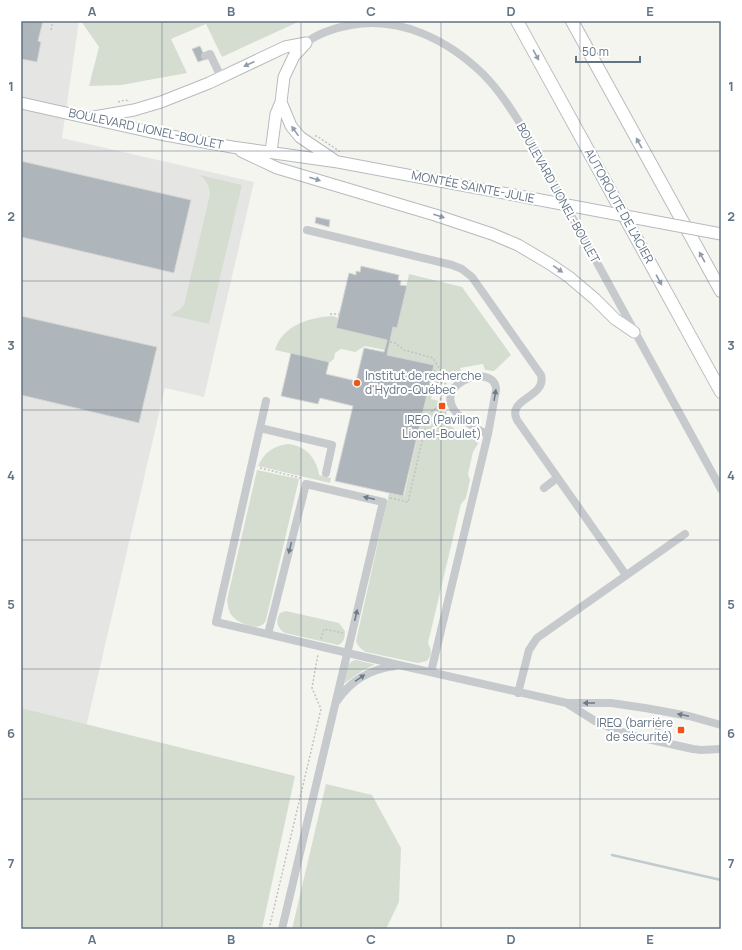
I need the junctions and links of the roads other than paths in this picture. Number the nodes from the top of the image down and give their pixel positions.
1 (517, 21) edge
2 (572, 21) edge
3 (306, 43) junction
4 (208, 53) dead end
5 (221, 77) junction
6 (281, 102) junction
7 (21, 103) edge
8 (89, 118) junction
9 (232, 147) junction
10 (271, 152) junction
11 (338, 162) junction
12 (307, 230) dead end
13 (721, 234) edge
14 (721, 291) edge
15 (634, 332) junction
16 (721, 392) edge
17 (266, 401) dead end
18 (260, 428) junction
19 (488, 434) junction
20 (326, 473) dead end
21 (557, 478) junction
22 (544, 488) dead end
23 (721, 488) edge
24 (685, 534) dead end
25 (626, 575) junction
26 (268, 634) junction
27 (347, 652) junction
28 (399, 666) junction
29 (431, 672) junction
30 (518, 693) junction
31 (567, 703) junction
32 (334, 707) junction
33 (721, 725) edge
34 (721, 749) edge
35 (282, 929) edge

1 -> 16 highway, AUTOROUTE DE L'ACIER
14 -> 2 highway
3 -> 5 main road
3 - 6 main road
3 - 15 street, BOULEVARD LIONEL-BOULET
4 - 5 street
5 - 8 main road
6 - 10 main road
11 -> 6 main road
7 - 8 main road, BOULEVARD LIONEL-BOULET
8 - 9 main road, BOULEVARD LIONEL-BOULET
9 - 10 main road, BOULEVARD LIONEL-BOULET
9 -> 15 main road
10 - 11 main road, MONTÉE SAINTE-JULIE
11 - 13 main road, MONTÉE SAINTE-JULIE, bridge
12 - 21 street
15 - 23 street, BOULEVARD LIONEL-BOULET
17 - 18 street
18 - 20 street
18 - 26 street
19 -> 19 street
19 - 29 street
21 - 22 street
21 - 25 street
24 - 25 street
25 - 30 street
26 - 27 street
27 -> 26 street
27 - 28 street
27 - 32 street
28 - 29 street
32 -> 28 street
29 - 30 street
30 - 31 street
33 -> 31 street
31 - 34 street
32 - 35 street

